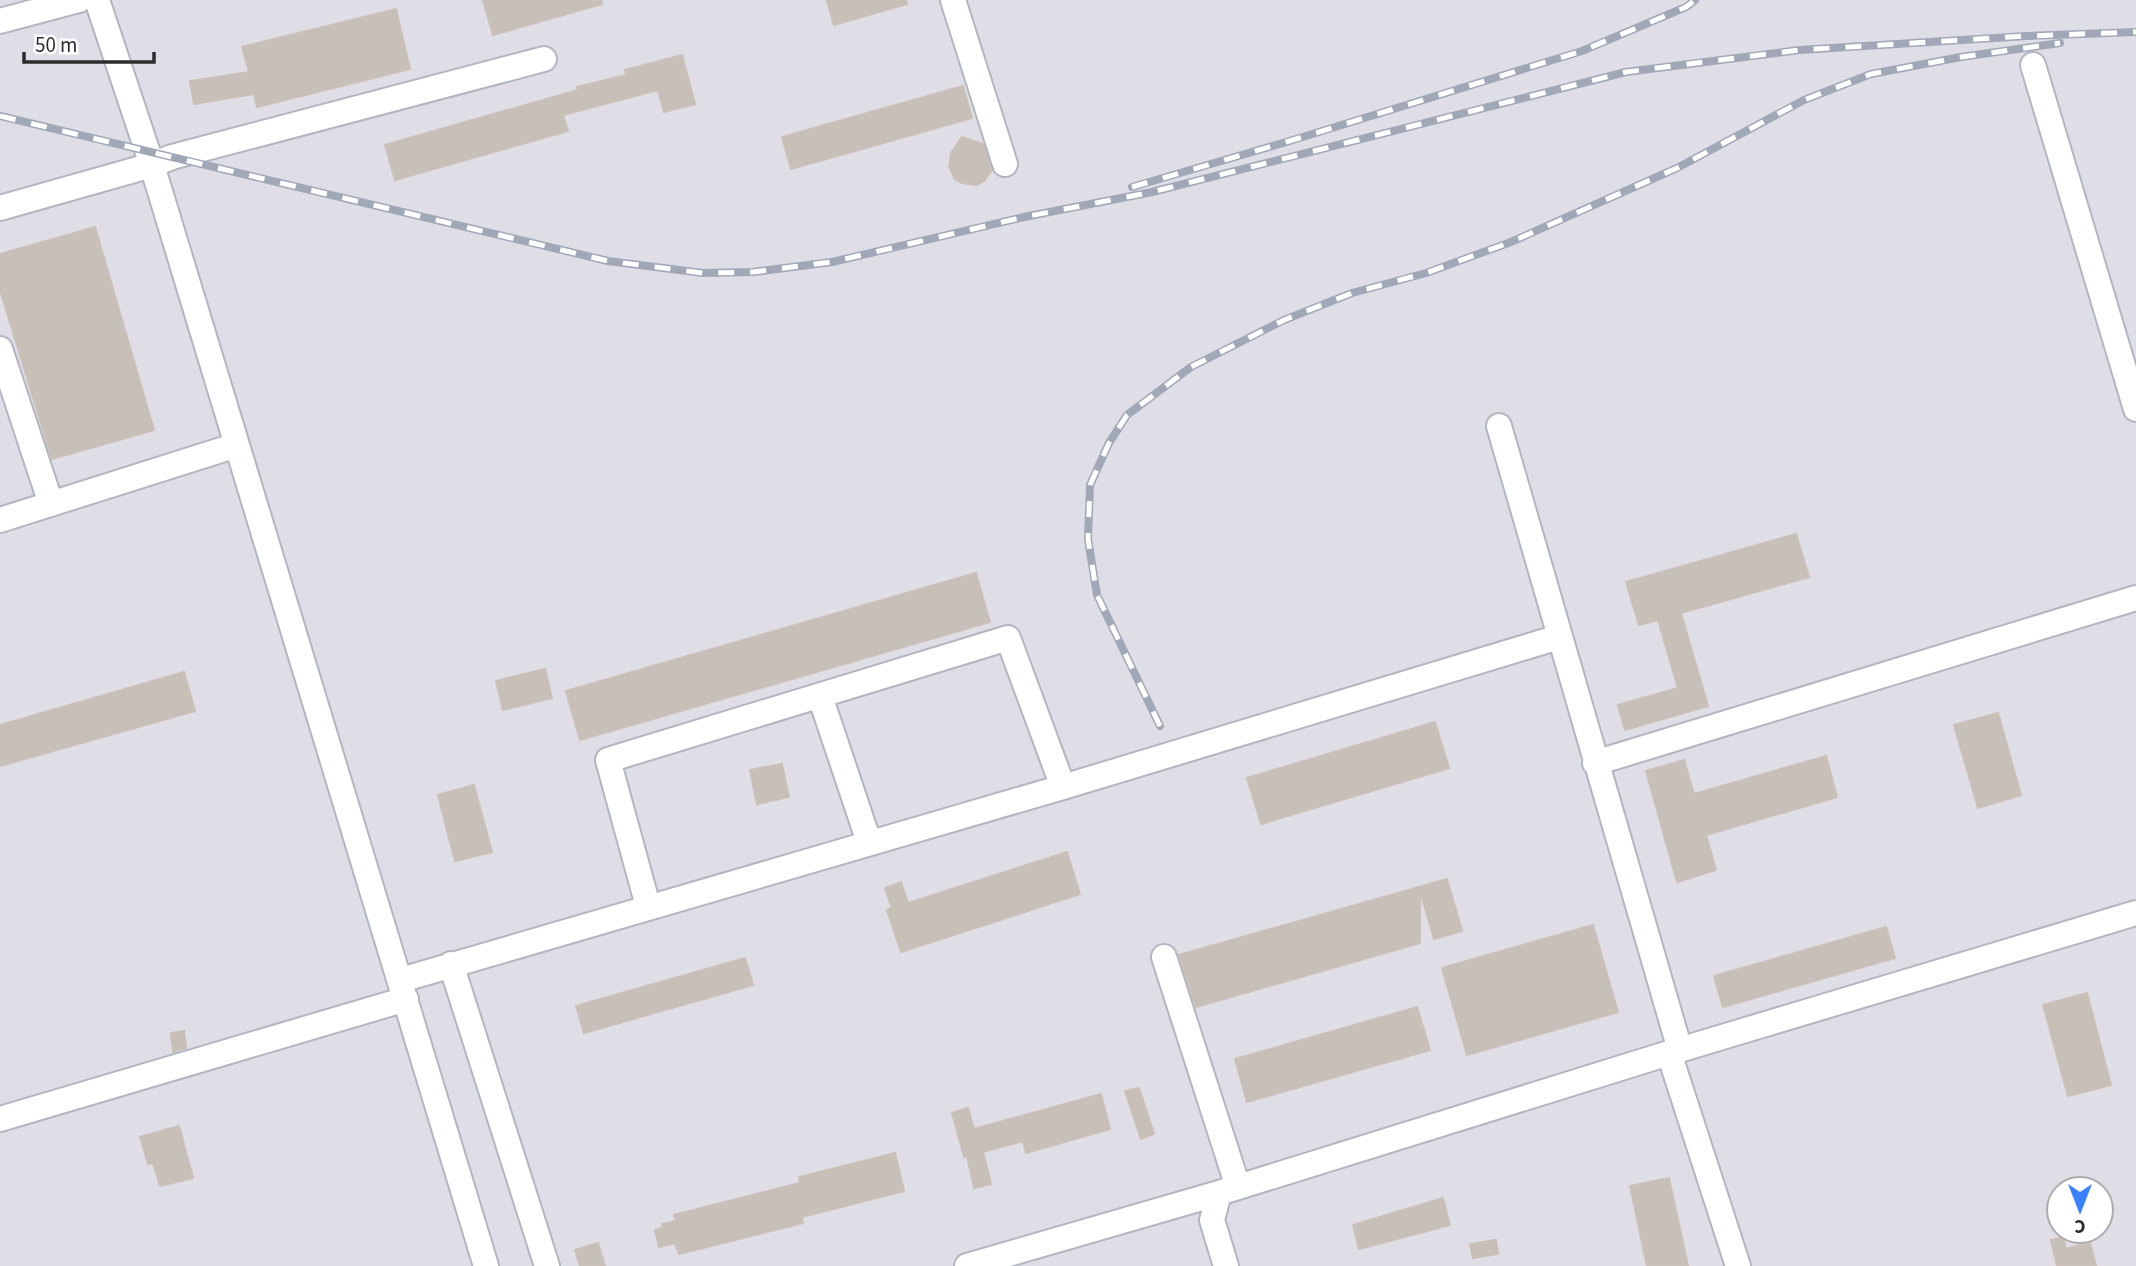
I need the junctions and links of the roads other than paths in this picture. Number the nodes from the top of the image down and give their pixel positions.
1 (79, 0) edge
2 (97, 0) edge
3 (953, 0) edge
4 (0, 21) edge
5 (544, 59) dead end
6 (2033, 65) dead end
7 (1005, 164) dead end
8 (152, 165) junction
9 (0, 208) edge
10 (0, 352) edge
11 (2136, 409) edge
12 (1499, 426) dead end
13 (237, 445) junction
14 (51, 504) junction
15 (0, 520) edge
16 (2136, 598) edge
17 (1559, 637) junction
18 (820, 696) junction
19 (1595, 763) junction
20 (1063, 787) junction
21 (869, 842) junction
22 (648, 906) junction
23 (2136, 913) edge
24 (1164, 957) dead end
25 (451, 964) junction
26 (404, 989) junction
27 (1674, 1051) junction
28 (0, 1119) edge
29 (1228, 1190) junction
30 (486, 1266) edge
31 (547, 1266) edge
32 (967, 1266) edge
33 (1226, 1266) edge
34 (1738, 1266) edge

1 - 4 lane
2 - 8 lane
3 - 7 lane
5 - 8 lane
6 - 11 lane
8 - 9 lane
8 - 13 lane
10 - 14 lane
12 - 17 lane
13 - 14 lane
13 - 26 lane
14 - 15 lane
16 - 19 lane
17 - 19 lane
17 - 20 lane
18 - 20 lane
18 - 21 lane
18 - 22 lane
19 - 27 lane
20 - 21 lane
21 - 22 lane
22 - 25 lane
23 - 27 lane
24 - 29 lane
25 - 26 lane
25 - 31 lane
26 - 28 lane
26 - 30 lane
27 - 29 lane
27 - 34 lane
29 - 32 lane
29 - 33 lane

